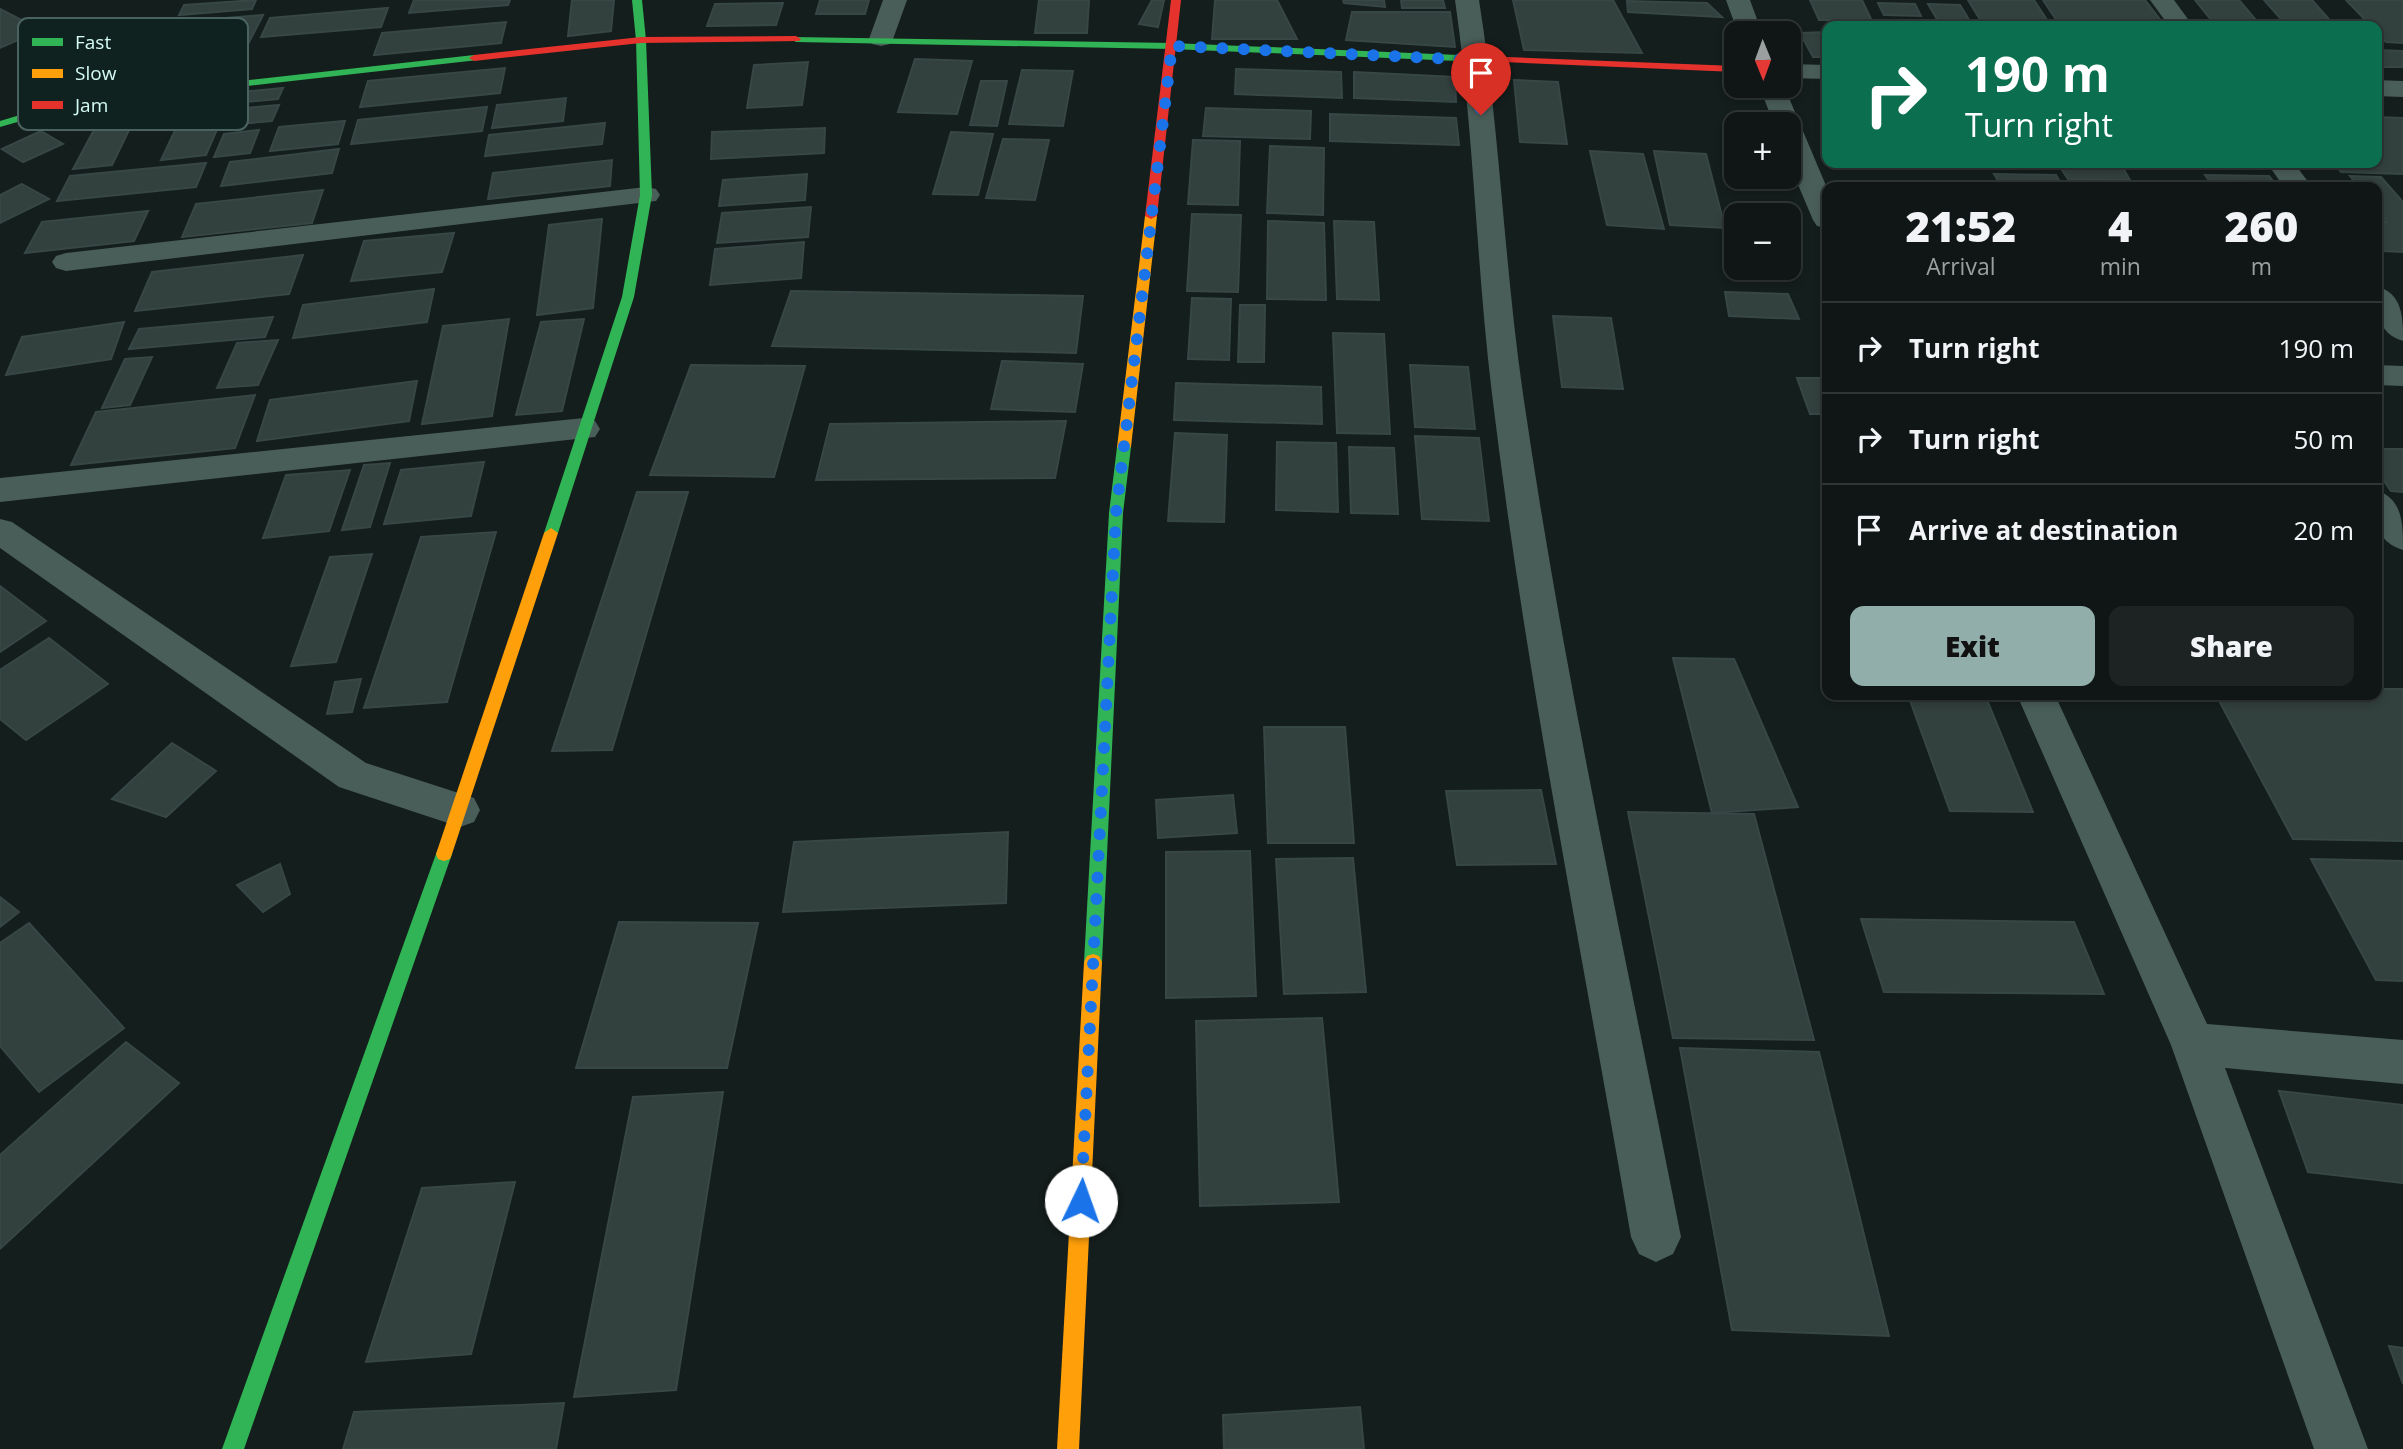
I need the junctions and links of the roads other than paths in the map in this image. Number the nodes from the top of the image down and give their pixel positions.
1 (637, 0) edge
2 (895, 0) edge
3 (1176, 0) edge
4 (1467, 0) edge
5 (1738, 0) edge
6 (2162, 0) edge
7 (1746, 21) edge
8 (2177, 21) edge
9 (881, 39) junction
10 (641, 40) junction
11 (1172, 46) junction
12 (1476, 60) junction
13 (1724, 69) edge
14 (1801, 71) edge
15 (1822, 72) edge
16 (248, 83) edge
17 (2382, 88) edge
18 (2403, 89) edge
19 (1801, 157) edge
20 (646, 195) junction
21 (1822, 208) edge
22 (66, 262) dead end
23 (2382, 303) edge
24 (2403, 331) edge
25 (2382, 375) edge
26 (2403, 376) edge
27 (584, 429) junction
28 (0, 489) edge
29 (2382, 510) edge
30 (0, 531) edge
31 (2403, 537) edge
32 (2038, 700) edge
33 (460, 810) junction
34 (2193, 1044) junction
35 (2403, 1062) edge
36 (1656, 1237) dead end
37 (233, 1449) edge
38 (1068, 1449) edge
39 (2341, 1449) edge

1 - 10 street
2 - 9 street
3 - 11 street
4 - 12 street
5 - 7 street
6 - 8 street
9 - 10 street
9 - 11 street
10 - 16 street
10 - 20 street
11 - 12 street
11 - 38 street
12 - 13 street
12 - 36 street
14 - 15 street
17 - 18 street
19 - 21 street
20 - 22 street
20 - 27 street
23 - 24 street
25 - 26 street
27 - 28 street
27 - 33 street
29 - 31 street
30 - 33 street
32 - 34 street
33 - 37 street
34 - 35 street
34 - 39 street

